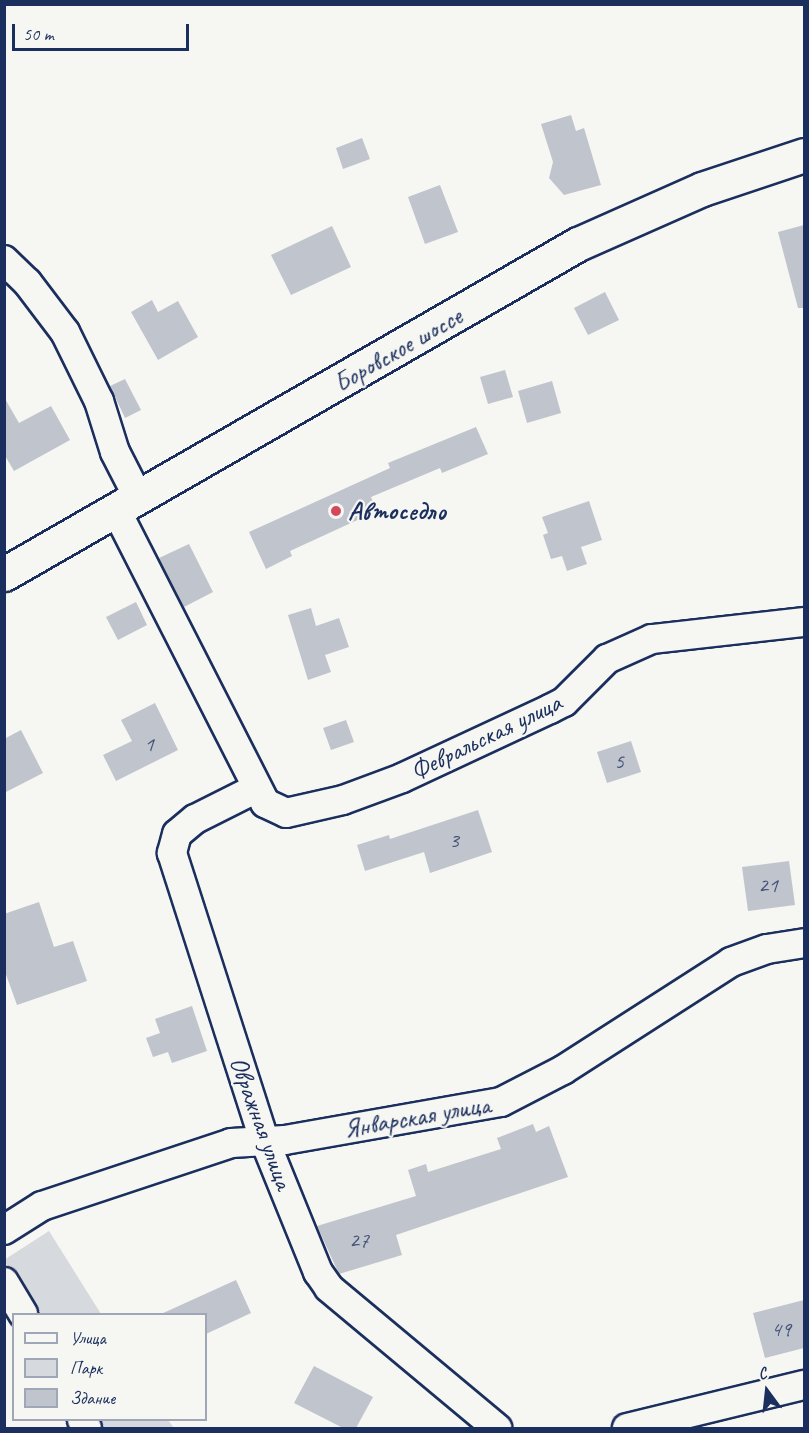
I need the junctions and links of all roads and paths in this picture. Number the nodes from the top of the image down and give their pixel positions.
1 (804, 155) edge
2 (4, 260) edge
3 (127, 503) junction
4 (4, 574) edge
5 (804, 622) edge
6 (261, 795) junction
7 (804, 943) edge
8 (264, 1139) junction
9 (4, 1230) edge
10 (4, 1282) edge
11 (22, 1313) edge
12 (804, 1385) edge
13 (496, 1428) edge
14 (627, 1428) edge

1 - 3 main road, Боровское шоссе
2 - 3 street
3 - 4 main road, Боровское шоссе
3 - 6 street
5 - 6 street, Февральская улица
6 - 8 street, Овражная улица
7 - 8 street, Январская улица
8 - 9 street, Январская улица
8 - 13 street, Овражная улица
10 - 11 street
12 - 14 street

